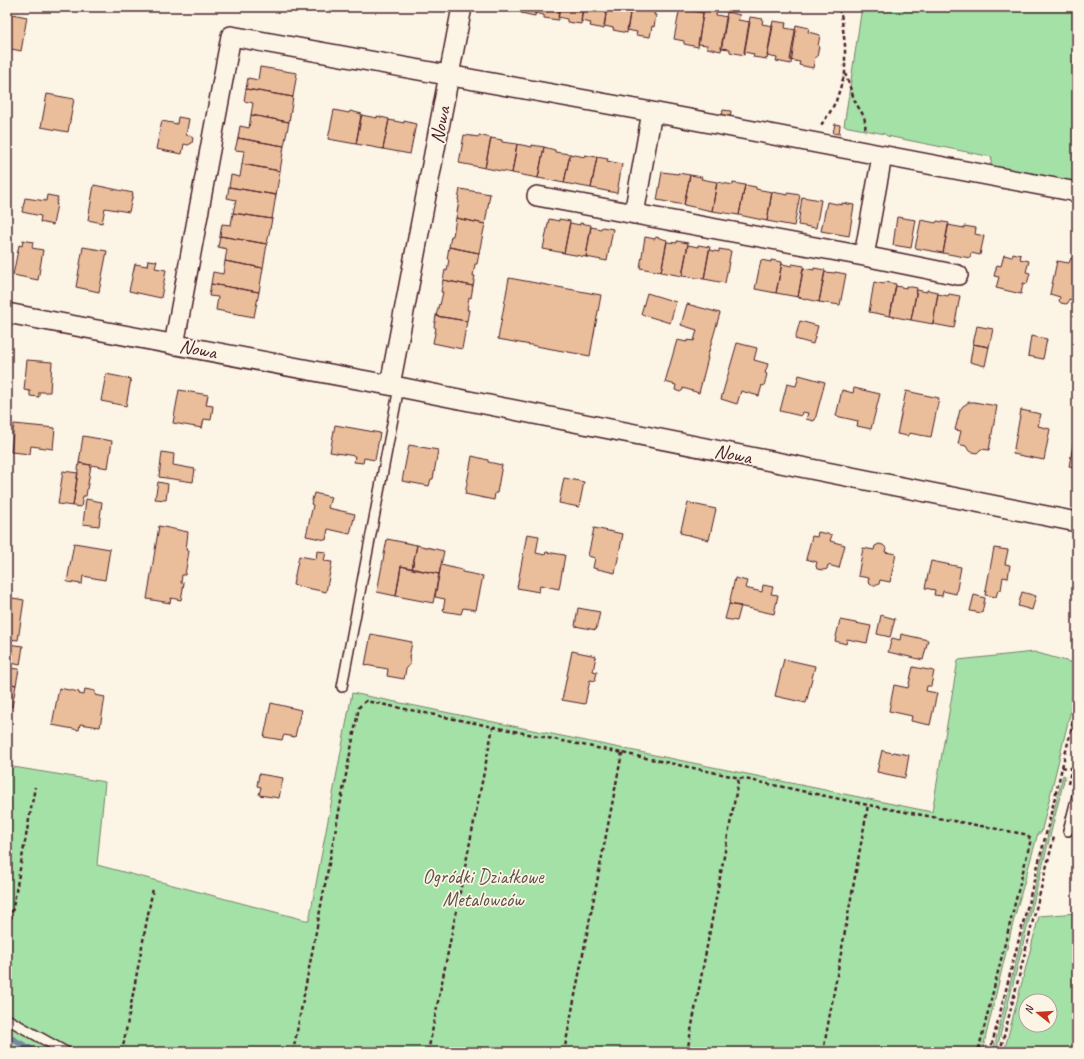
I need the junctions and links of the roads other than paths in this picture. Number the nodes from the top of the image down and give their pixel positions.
1 (462, 7) edge
2 (449, 76) junction
3 (652, 112) junction
4 (882, 156) junction
5 (1077, 192) edge
6 (537, 196) dead end
7 (634, 214) junction
8 (864, 256) junction
9 (958, 275) dead end
10 (7, 313) edge
11 (174, 345) junction
12 (394, 386) junction
13 (1077, 522) edge
14 (342, 687) dead end
15 (1077, 796) edge
16 (1068, 831) dead end
17 (7, 1020) edge
18 (66, 1052) edge

1 - 2 street, Nowa
2 - 3 street
2 - 11 street
2 - 12 street, Nowa
3 - 4 street
3 - 7 street
4 - 5 street
4 - 8 street
6 - 7 street
7 - 8 street
8 - 9 street
10 - 11 street, Nowa
11 - 12 street, Nowa
12 - 13 street, Nowa
12 - 14 lane
15 - 16 lane
17 - 18 lane

